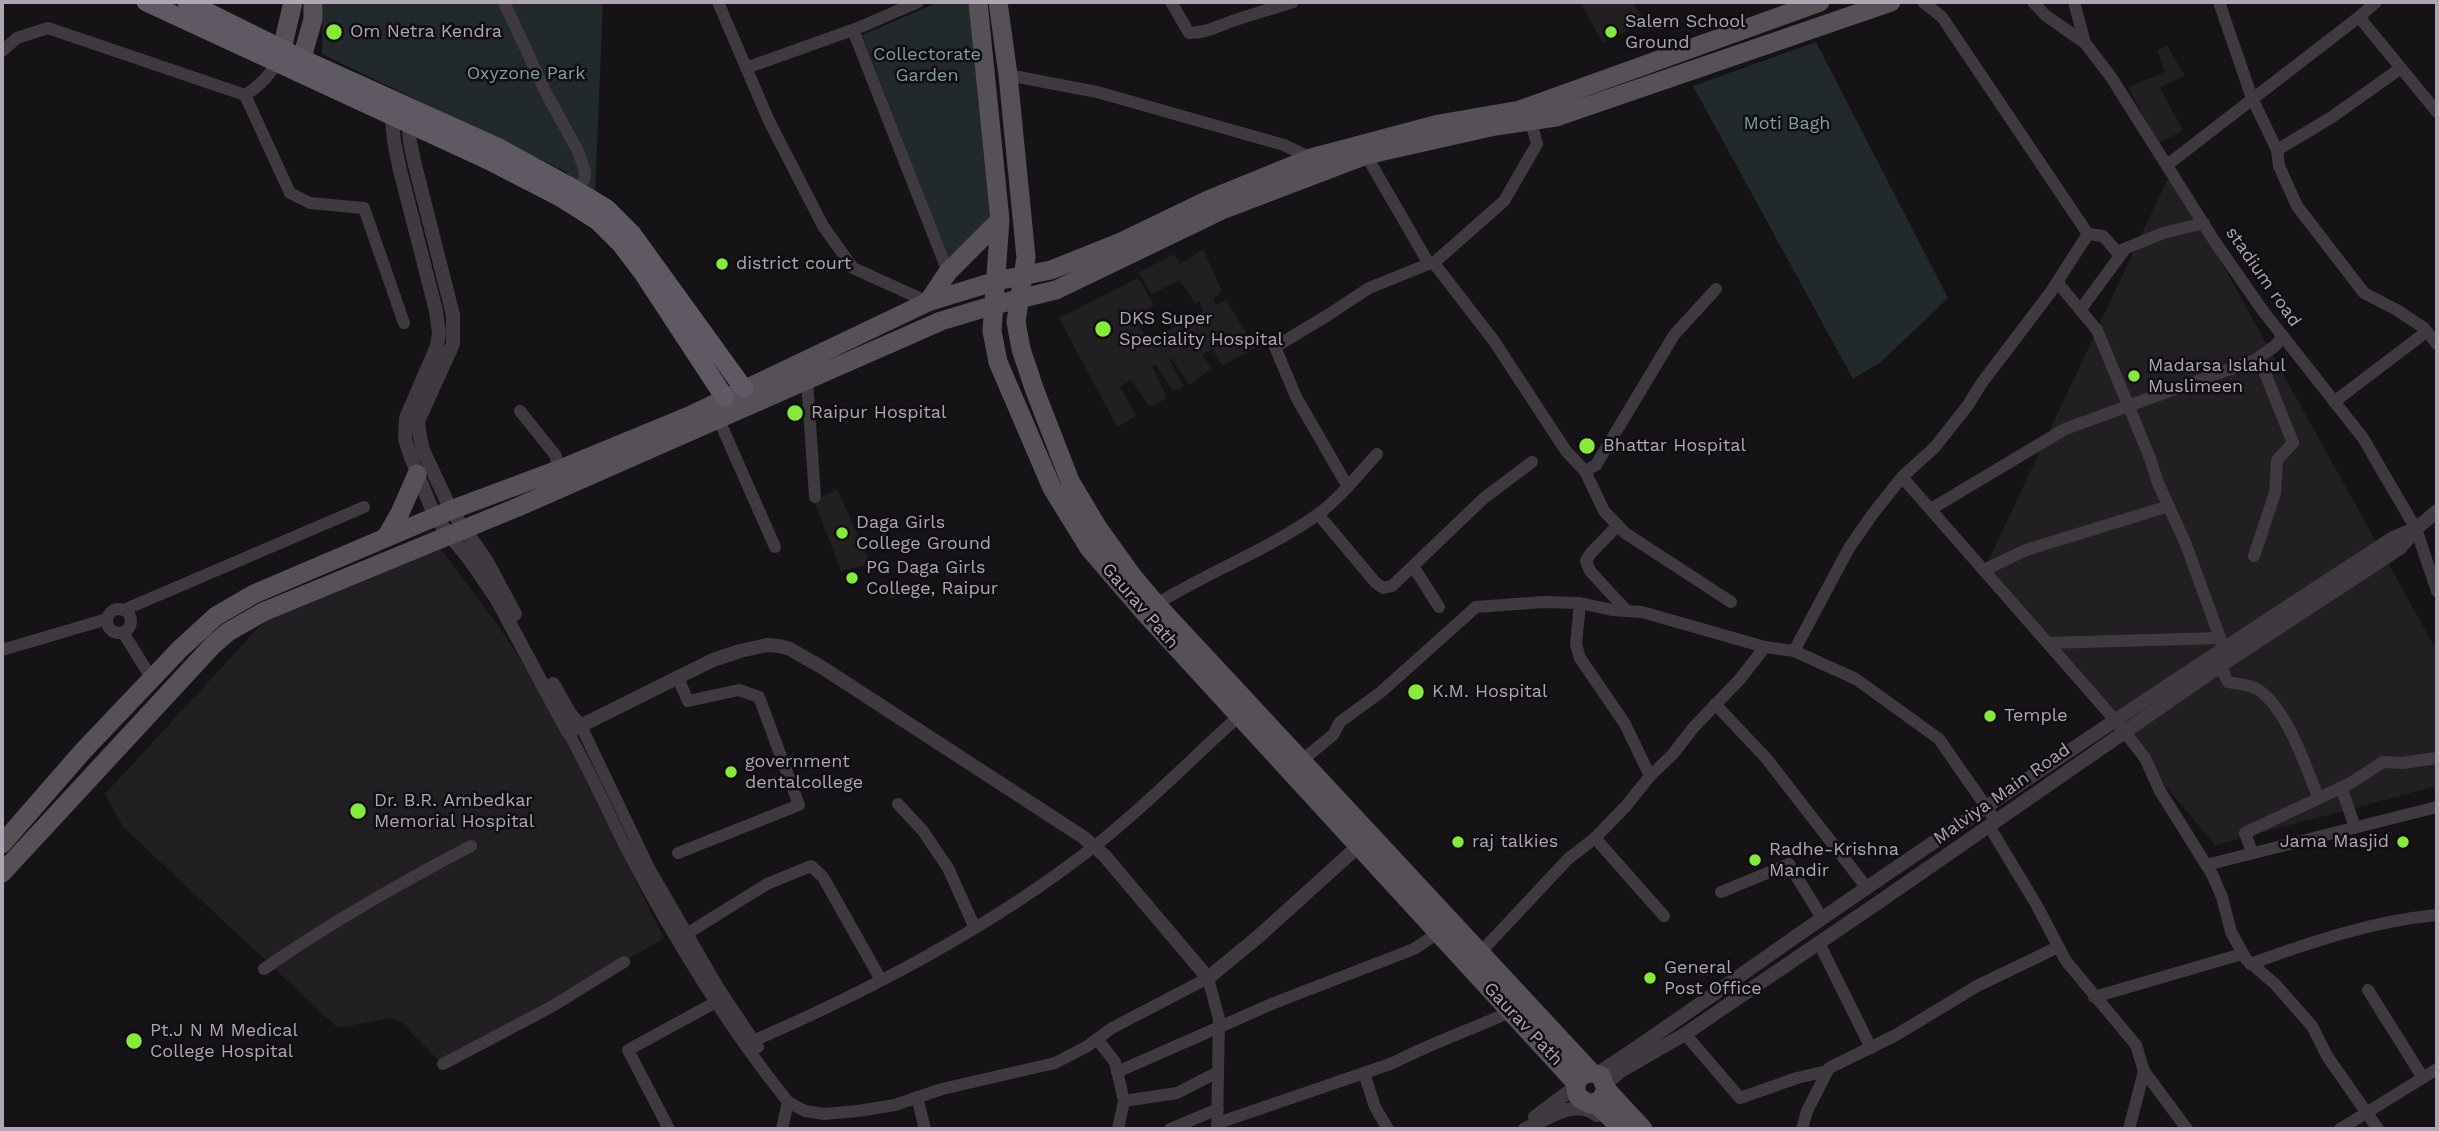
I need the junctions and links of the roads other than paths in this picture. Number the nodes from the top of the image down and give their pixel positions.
1 (146, 2) edge
2 (187, 2) edge
3 (293, 2) edge
4 (313, 2) edge
5 (504, 2) edge
6 (718, 2) edge
7 (918, 2) edge
8 (978, 2) edge
9 (998, 2) edge
10 (1171, 2) edge
11 (1293, 2) edge
12 (1820, 2) edge
13 (1891, 2) edge
14 (1923, 2) edge
15 (2033, 2) edge
16 (2074, 2) edge
17 (2218, 2) edge
18 (2376, 2) edge
19 (211, 6) edge
20 (1256, 8) edge
21 (2359, 17) junction
22 (853, 30) junction
23 (2085, 43) junction
24 (2, 51) edge
25 (279, 56) junction
26 (300, 66) junction
27 (746, 68) junction
28 (2401, 68) junction
29 (1008, 75) junction
30 (245, 95) junction
31 (2252, 99) junction
32 (400, 110) junction
33 (2437, 112) edge
34 (1531, 122) junction
35 (2277, 150) junction
36 (1366, 155) junction
37 (2167, 165) junction
38 (1303, 167) junction
39 (573, 196) junction
40 (1000, 220) junction
41 (2204, 223) junction
42 (2088, 234) junction
43 (2125, 249) junction
44 (1431, 263) junction
45 (948, 272) junction
46 (1023, 276) junction
47 (996, 281) junction
48 (2057, 282) junction
49 (1716, 289) dead end
50 (1020, 300) junction
51 (928, 302) junction
52 (994, 305) junction
53 (2081, 309) junction
54 (950, 318) junction
55 (404, 323) dead end
56 (2426, 332) junction
57 (2283, 336) junction
58 (2437, 344) edge
59 (2259, 358) junction
60 (998, 362) junction
61 (807, 380) junction
62 (744, 389) junction
63 (725, 398) junction
64 (2334, 402) junction
65 (2129, 405) junction
66 (520, 411) dead end
67 (719, 420) junction
68 (1377, 454) dead end
69 (1532, 462) dead end
70 (558, 470) junction
71 (1585, 471) junction
72 (417, 474) junction
73 (1902, 477) junction
74 (1348, 487) junction
75 (816, 497) dead end
76 (2169, 506) junction
77 (364, 507) dead end
78 (1931, 509) junction
79 (2437, 511) edge
80 (442, 513) junction
81 (1318, 514) junction
82 (1618, 525) junction
83 (2416, 529) junction
84 (456, 531) junction
85 (386, 537) junction
86 (775, 547) dead end
87 (2254, 556) dead end
88 (1412, 566) junction
89 (1984, 570) junction
90 (2437, 591) edge
91 (1731, 602) dead end
92 (1580, 603) junction
93 (1439, 607) dead end
94 (1150, 608) junction
95 (125, 609) junction
96 (1626, 610) junction
97 (107, 619) junction
98 (124, 634) junction
99 (2048, 643) junction
100 (1765, 648) junction
101 (2, 650) edge
102 (1794, 651) junction
103 (2223, 653) junction
104 (678, 678) junction
105 (152, 679) junction
106 (1715, 704) junction
107 (1238, 717) junction
108 (2115, 720) junction
109 (575, 729) junction
110 (2124, 734) junction
111 (2437, 758) edge
112 (1301, 761) junction
113 (1650, 776) junction
114 (2341, 787) junction
115 (2318, 797) junction
116 (898, 804) dead end
117 (2437, 807) edge
118 (1985, 808) junction
119 (1992, 823) junction
120 (2356, 827) junction
121 (1595, 838) junction
122 (1363, 841) junction
123 (2, 844) edge
124 (471, 846) dead end
125 (1094, 846) junction
126 (2252, 852) junction
127 (678, 853) dead end
128 (2206, 865) junction
129 (2, 873) edge
130 (1867, 888) junction
131 (1721, 892) dead end
132 (2437, 915) edge
133 (1664, 916) dead end
134 (1822, 918) junction
135 (975, 928) junction
136 (688, 933) junction
137 (1438, 933) junction
138 (1819, 943) junction
139 (2058, 947) junction
140 (1474, 959) junction
141 (2246, 959) junction
142 (624, 962) dead end
143 (264, 969) dead end
144 (1208, 978) junction
145 (881, 980) junction
146 (2368, 990) dead end
147 (2094, 997) junction
148 (716, 1002) junction
149 (1512, 1012) junction
150 (1219, 1026) junction
151 (1685, 1034) junction
152 (1097, 1039) junction
153 (751, 1042) junction
154 (1871, 1048) junction
155 (1558, 1061) junction
156 (443, 1063) dead end
157 (2437, 1069) edge
158 (1827, 1071) junction
159 (2144, 1071) junction
160 (1117, 1072) junction
161 (1218, 1072) junction
162 (1364, 1073) junction
163 (2423, 1078) junction
164 (1592, 1085) junction
165 (916, 1097) junction
166 (1124, 1101) junction
167 (788, 1102) junction
168 (1555, 1102) junction
169 (1218, 1109) junction
170 (2367, 1113) junction
171 (1218, 1126) edge
172 (1525, 1128) edge
173 (668, 1129) edge
174 (782, 1129) edge
175 (925, 1129) edge
176 (1118, 1129) edge
177 (1170, 1129) edge
178 (1388, 1129) edge
179 (1615, 1129) edge
180 (1622, 1129) edge
181 (1643, 1129) edge
182 (1802, 1129) edge
183 (2129, 1129) edge
184 (2187, 1129) edge
185 (2340, 1129) edge
186 (2378, 1129) edge

1 - 25 highway
2 - 19 highway
3 - 25 main road
4 - 26 main road
5 - 39 street
6 - 27 street
7 - 22 street
8 - 40 main road, Gaurav Path
9 - 29 main road
10 - 20 street
11 - 20 street
12 - 38 main road
13 - 34 main road
14 - 42 street
15 - 23 street, stadium road
16 - 23 street, stadium road
17 - 31 street
18 - 21 street
19 - 25 highway
21 - 28 street
21 - 31 street
22 - 27 street
22 - 45 street
23 - 37 street, stadium road
24 - 30 street
25 - 26 highway
25 - 30 street
26 - 32 highway
27 - 51 street
28 - 33 street
28 - 35 street
29 - 38 street
29 - 46 main road
30 - 55 street
31 - 35 street
31 - 37 street
32 - 39 highway
32 - 72 street
32 - 80 street
34 - 36 main road
34 - 44 street
35 - 56 street
36 - 38 main road
36 - 44 street
37 - 41 street, stadium road
38 - 46 main road
38 - 50 main road
39 - 62 highway
39 - 63 highway
40 - 45 main road
40 - 47 main road, Gaurav Path
41 - 43 street
41 - 57 street, stadium road
42 - 43 street
42 - 48 street
43 - 53 street
44 - 71 street
44 - 74 street
45 - 51 main road
46 - 47 main road
46 - 50 main road
47 - 51 main road
47 - 52 main road, Gaurav Path
48 - 53 street
48 - 73 street
49 - 71 street
50 - 52 main road
50 - 94 main road
51 - 62 main road
52 - 54 main road
52 - 60 main road, Gaurav Path
53 - 65 street
54 - 60 main road
54 - 61 main road
56 - 58 street
56 - 64 street
57 - 59 street
57 - 64 street, stadium road
59 - 65 street
59 - 87 street
60 - 94 main road, Gaurav Path
61 - 67 main road
61 - 75 street
62 - 63 main road
63 - 70 main road
64 - 83 street, stadium road
65 - 76 street
65 - 78 street
66 - 70 street
67 - 84 main road
67 - 86 street
68 - 74 street
69 - 88 street
70 - 80 main road
71 - 82 street
72 - 80 street
72 - 85 main road
73 - 78 street
73 - 102 street
74 - 81 street
76 - 89 street
76 - 103 street
77 - 95 street
78 - 89 street
79 - 83 street, Malviya Main Road
80 - 84 street
80 - 85 main road
81 - 88 street
81 - 94 street
82 - 91 street
82 - 96 street
83 - 90 street, stadium road
83 - 103 street, Malviya Main Road
84 - 109 street
84 - 129 main road
85 - 105 main road
88 - 93 street
89 - 99 street
92 - 96 street
92 - 112 street
92 - 113 street
94 - 107 main road, Gaurav Path
94 - 112 main road
95 - 97 street
95 - 98 street
96 - 100 street
97 - 98 street
97 - 101 street
98 - 105 street
99 - 103 street
99 - 108 street
100 - 102 street
100 - 106 street
102 - 118 street
103 - 108 street, Malviya Main Road
103 - 110 street, Malviya Main Road
103 - 115 street
104 - 109 street
104 - 125 street
104 - 127 street
105 - 123 main road
106 - 113 street
106 - 130 street
107 - 122 main road, Gaurav Path
107 - 125 street
108 - 110 street
108 - 118 street, Malviya Main Road
109 - 136 street
109 - 148 street
110 - 119 street, Malviya Main Road
110 - 128 street
111 - 114 street
112 - 122 main road
113 - 121 street
114 - 115 street
114 - 120 street
115 - 126 street
116 - 135 street
117 - 120 street
118 - 119 street
118 - 130 street, Malviya Main Road
119 - 138 street, Malviya Main Road
119 - 139 street
120 - 126 street
121 - 133 street
121 - 140 street
122 - 137 main road, Gaurav Path
122 - 140 main road
122 - 144 street
124 - 143 street
125 - 135 street
125 - 144 street
126 - 128 street
128 - 141 street
130 - 134 street, Malviya Main Road
131 - 134 street
132 - 141 street
134 - 164 street, Malviya Main Road
135 - 145 street
136 - 145 street
136 - 153 street
137 - 140 main road, Gaurav Path
137 - 150 street
138 - 151 street, Malviya Main Road
138 - 154 street
139 - 147 street
139 - 154 street
140 - 149 main road, Gaurav Path
140 - 164 main road
141 - 147 street
141 - 170 street
142 - 156 street
144 - 150 street
144 - 152 street
145 - 153 street
146 - 163 street
147 - 159 street
148 - 153 street
148 - 173 street
149 - 155 main road, Gaurav Path
149 - 162 street
150 - 160 street
150 - 161 street
151 - 158 street
151 - 164 street, Malviya Main Road
152 - 160 street
152 - 165 street
153 - 167 street
154 - 158 street
155 - 164 main road, Gaurav Path
155 - 168 street
157 - 163 street
158 - 182 street
159 - 183 street
159 - 184 street
160 - 166 street
161 - 166 street
161 - 169 street
162 - 171 street
162 - 178 street
163 - 170 street
164 - 168 street
164 - 180 main road
164 - 181 main road
165 - 167 street
165 - 175 street
166 - 176 street
167 - 174 street
168 - 172 street
169 - 171 street
169 - 177 street
170 - 185 street
170 - 186 street
172 - 179 street

